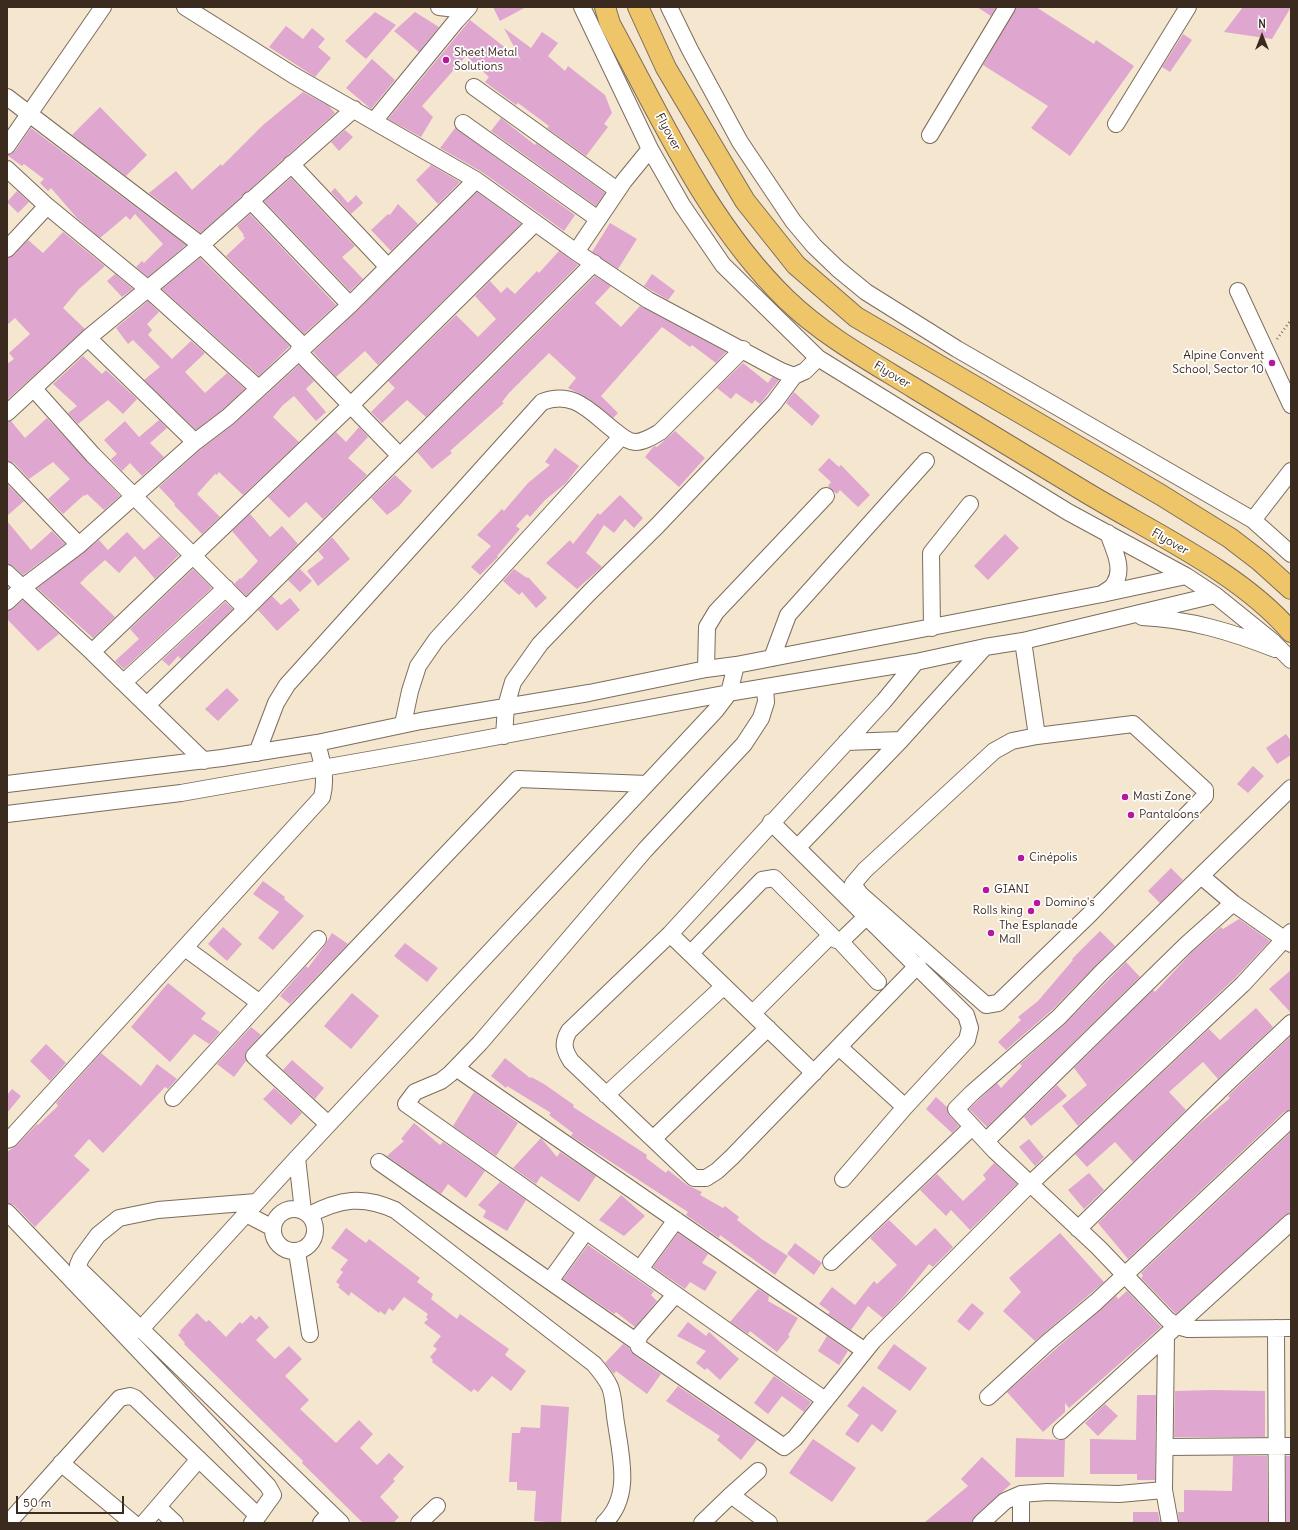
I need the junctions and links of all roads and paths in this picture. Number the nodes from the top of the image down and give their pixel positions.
1 (103, 7) edge
2 (439, 7) edge
3 (582, 7) edge
4 (605, 7) edge
5 (638, 7) edge
6 (669, 7) edge
7 (1007, 7) edge
8 (1188, 7) edge
9 (467, 8) edge
10 (195, 10) edge
11 (474, 87) dead end
12 (7, 97) edge
13 (354, 109) junction
14 (30, 114) junction
15 (374, 121) junction
16 (463, 123) dead end
17 (1116, 124) dead end
18 (930, 135) dead end
19 (7, 146) edge
20 (650, 149) junction
21 (291, 164) junction
22 (7, 170) edge
23 (476, 180) junction
24 (618, 190) junction
25 (250, 200) junction
26 (47, 206) junction
27 (598, 219) junction
28 (535, 223) junction
29 (200, 245) junction
30 (7, 249) edge
31 (576, 252) junction
32 (594, 263) junction
33 (388, 267) junction
34 (148, 289) junction
35 (1238, 291) dead end
36 (350, 305) junction
37 (1291, 320) edge
38 (88, 338) junction
39 (1280, 345) dead end
40 (301, 349) junction
41 (743, 349) junction
42 (818, 358) junction
43 (794, 376) junction
44 (258, 388) junction
45 (34, 389) junction
46 (351, 405) junction
47 (1291, 405) edge
48 (7, 413) edge
49 (621, 437) junction
50 (195, 442) junction
51 (400, 456) junction
52 (926, 461) dead end
53 (7, 470) edge
54 (1291, 471) edge
55 (136, 496) junction
56 (826, 496) dead end
57 (970, 504) dead end
58 (1253, 520) junction
59 (1108, 533) junction
60 (79, 546) junction
61 (1291, 554) edge
62 (194, 555) junction
63 (7, 573) edge
64 (1186, 576) junction
65 (22, 588) junction
66 (226, 588) junction
67 (1291, 589) edge
68 (1102, 594) junction
69 (1215, 595) junction
70 (7, 602) edge
71 (246, 609) junction
72 (1126, 616) junction
73 (932, 628) junction
74 (1291, 632) edge
75 (1023, 641) junction
76 (985, 647) junction
77 (92, 652) junction
78 (1287, 656) edge
79 (772, 658) junction
80 (916, 662) junction
81 (736, 665) junction
82 (706, 669) junction
83 (124, 682) junction
84 (765, 687) junction
85 (729, 693) junction
86 (147, 705) junction
87 (506, 706) junction
88 (403, 724) junction
89 (504, 736) junction
90 (1037, 736) junction
91 (901, 740) junction
92 (846, 742) junction
93 (317, 743) junction
94 (257, 753) junction
95 (204, 760) junction
96 (324, 768) junction
97 (7, 784) edge
98 (647, 784) junction
99 (1291, 788) edge
100 (7, 814) edge
101 (771, 822) junction
102 (797, 848) junction
103 (1201, 876) junction
104 (1233, 903) junction
105 (867, 916) junction
106 (670, 934) junction
107 (835, 938) junction
108 (318, 939) dead end
109 (1289, 939) edge
110 (185, 948) junction
111 (691, 953) junction
112 (918, 965) junction
113 (878, 982) dead end
114 (724, 986) junction
115 (260, 1003) junction
116 (753, 1014) junction
117 (1291, 1024) edge
118 (768, 1028) junction
119 (839, 1046) junction
120 (456, 1068) junction
121 (814, 1073) junction
122 (606, 1095) junction
123 (173, 1098) dead end
124 (905, 1107) junction
125 (1291, 1119) edge
126 (328, 1124) junction
127 (972, 1127) junction
128 (653, 1139) junction
129 (7, 1140) edge
130 (986, 1141) junction
131 (297, 1158) junction
132 (379, 1162) dead end
133 (842, 1179) dead end
134 (1030, 1184) junction
135 (251, 1208) junction
136 (7, 1212) edge
137 (306, 1213) junction
138 (676, 1220) junction
139 (1291, 1222) edge
140 (273, 1228) junction
141 (1078, 1229) junction
142 (586, 1231) junction
143 (297, 1252) junction
144 (831, 1262) dead end
145 (640, 1269) junction
146 (1125, 1274) junction
147 (550, 1281) junction
148 (675, 1295) junction
149 (1283, 1328) edge
150 (140, 1330) junction
151 (1171, 1332) junction
152 (310, 1334) dead end
153 (637, 1342) junction
154 (864, 1352) junction
155 (988, 1397) dead end
156 (825, 1400) junction
157 (1061, 1431) dead end
158 (1284, 1446) edge
159 (1165, 1447) junction
160 (200, 1459) junction
161 (61, 1463) junction
162 (758, 1471) dead end
163 (1164, 1490) junction
164 (1021, 1494) junction
165 (731, 1495) junction
166 (1284, 1496) edge
167 (436, 1506) dead end
168 (158, 1507) junction
169 (255, 1519) edge
170 (331, 1520) edge
171 (8, 1523) edge
172 (133, 1523) edge
173 (144, 1523) edge
174 (175, 1523) edge
175 (420, 1523) edge
176 (604, 1523) edge
177 (702, 1523) edge
178 (769, 1523) edge
179 (981, 1523) edge
180 (1021, 1523) edge
181 (1170, 1523) edge
182 (1277, 1523) edge

1 - 14 street
2 - 9 street
3 - 20 street
4 - 74 main road, Flyover
5 - 67 main road
6 - 58 street
7 - 18 street
8 - 17 street
9 - 15 street
10 - 13 street
11 - 24 street
12 - 14 street
13 - 15 street
13 - 21 street
14 - 19 street
14 - 29 street
15 - 23 street
16 - 27 street
20 - 24 street
20 - 42 street
21 - 25 street
21 - 33 street
22 - 26 street
23 - 28 street
23 - 33 street
24 - 27 street
25 - 29 street
25 - 36 street
26 - 30 street
26 - 34 street
27 - 31 street
28 - 31 street
28 - 46 street
29 - 34 street
29 - 40 street
31 - 32 street
32 - 41 street
32 - 51 street
33 - 36 street
34 - 38 street
34 - 44 street
35 - 47 street
36 - 40 street
37 - 39 path
38 - 45 street
38 - 50 street
40 - 44 street
40 - 46 street
41 - 43 street
41 - 49 street
42 - 43 street
42 - 59 street
43 - 87 street
44 - 50 street
45 - 48 street
45 - 55 street
46 - 51 street
46 - 62 street
49 - 88 street
49 - 94 street
50 - 55 street
51 - 71 street
52 - 79 street
53 - 60 street
54 - 58 street
55 - 60 street
55 - 62 street
56 - 82 street
57 - 73 street
58 - 61 street
59 - 64 street
59 - 68 street
60 - 65 street
62 - 66 street
62 - 77 street
63 - 65 street
64 - 68 street
64 - 69 street
65 - 70 street
65 - 77 street
66 - 71 street
66 - 83 street
68 - 73 street
69 - 72 street
69 - 78 street
71 - 86 street
72 - 75 street
72 - 78 street
73 - 79 street
75 - 76 street
75 - 90 street
76 - 80 street
76 - 91 street
77 - 83 street
79 - 81 street
80 - 84 street
80 - 92 street
81 - 82 street
81 - 85 street
82 - 87 street
83 - 86 street
84 - 85 street
84 - 120 street
85 - 89 street
85 - 98 street
86 - 95 street
87 - 88 street
87 - 89 street
88 - 93 street
89 - 96 street
90 - 90 street
91 - 92 street
91 - 102 street
92 - 101 street
93 - 94 street
93 - 96 street
94 - 95 street
95 - 97 street
96 - 100 street
96 - 110 street
98 - 126 street
98 - 126 street
99 - 103 street
101 - 102 street
101 - 106 street
102 - 105 street
103 - 104 street
103 - 127 street
104 - 109 street
104 - 130 street
105 - 107 street
105 - 112 street
106 - 111 street
106 - 122 street
107 - 111 street
107 - 113 street
107 - 116 street
108 - 115 street
109 - 134 street
110 - 115 street
110 - 129 street
111 - 114 street
112 - 119 street
112 - 124 street
114 - 116 street
114 - 122 street
115 - 123 street
116 - 118 street
117 - 141 street
118 - 121 street
118 - 128 street
119 - 121 street
119 - 124 street
120 - 138 street
120 - 142 street
121 - 128 street
122 - 128 street
124 - 133 street
125 - 146 street
126 - 131 street
127 - 130 street
127 - 144 street
130 - 134 street
131 - 135 street
131 - 137 street
132 - 147 street
134 - 141 street
134 - 154 street
135 - 140 street
135 - 150 street
135 - 150 street
136 - 169 street
137 - 140 street
137 - 143 street
137 - 176 street
138 - 145 street
138 - 154 street
139 - 151 street
140 - 143 street
141 - 146 street
142 - 145 street
142 - 147 street
143 - 152 street
145 - 148 street
146 - 151 street
146 - 155 street
147 - 153 street
148 - 153 street
148 - 156 street
149 - 151 street
149 - 158 street
150 - 170 street
151 - 157 street
151 - 159 street
153 - 156 street
154 - 156 street
158 - 159 street
158 - 166 street
159 - 163 street
160 - 161 street
160 - 168 street
160 - 169 street
161 - 171 street
161 - 172 street
162 - 165 street
163 - 164 street
163 - 181 street
164 - 179 street
164 - 180 street
165 - 177 street
165 - 178 street
166 - 182 street
167 - 175 street
168 - 173 street
168 - 174 street

